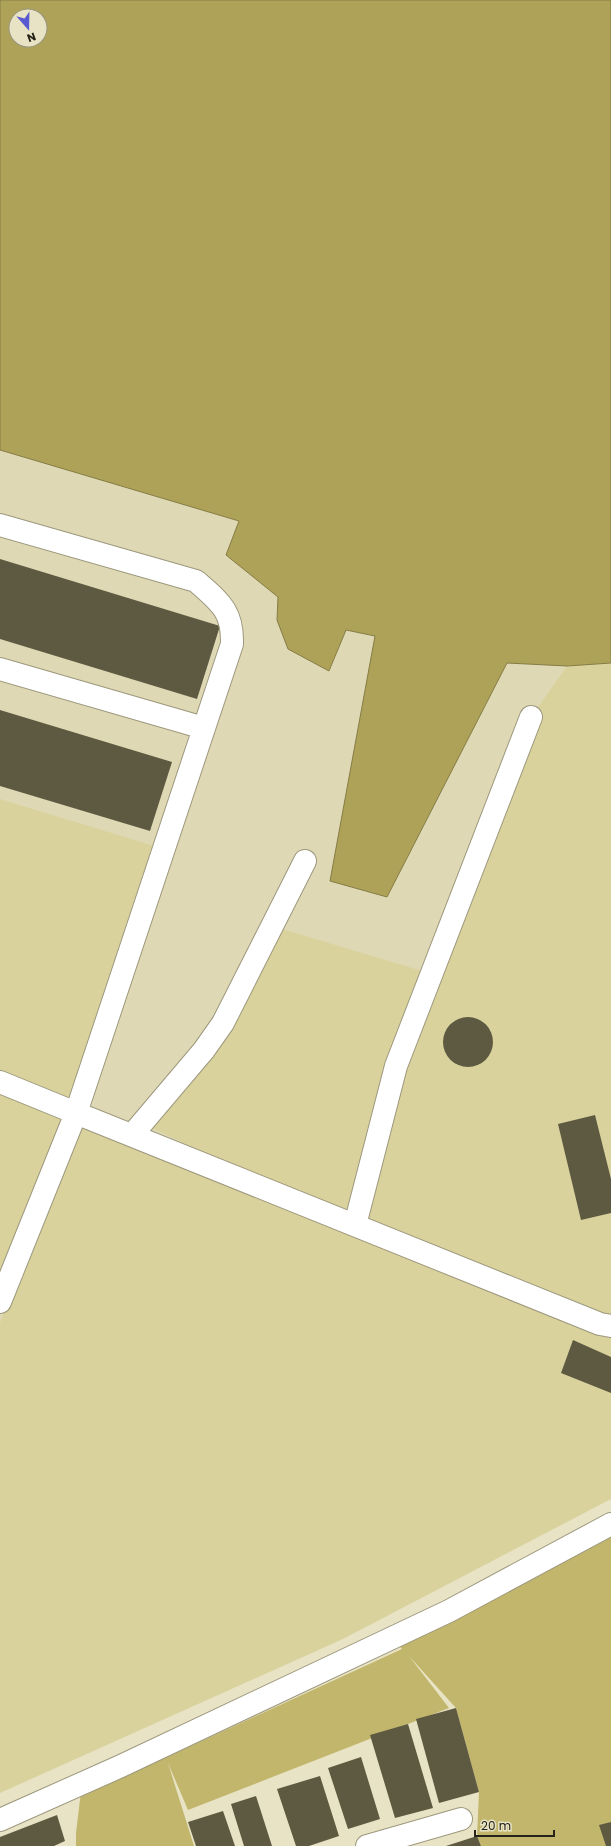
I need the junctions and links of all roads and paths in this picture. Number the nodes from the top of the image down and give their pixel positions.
1 (0, 525) edge
2 (0, 669) edge
3 (531, 717) dead end
4 (204, 728) junction
5 (305, 861) dead end
6 (0, 1082) edge
7 (76, 1112) junction
8 (132, 1135) junction
9 (355, 1225) junction
10 (0, 1302) edge
11 (611, 1326) edge
12 (611, 1524) edge
13 (461, 1819) dead end
14 (0, 1820) edge
15 (367, 1846) edge

1 - 4 street
2 - 4 street
3 - 9 street
4 - 7 street
5 - 8 street
6 - 7 street
7 - 8 street
7 - 10 street
8 - 9 street
9 - 11 street
12 - 14 street
13 - 15 street

